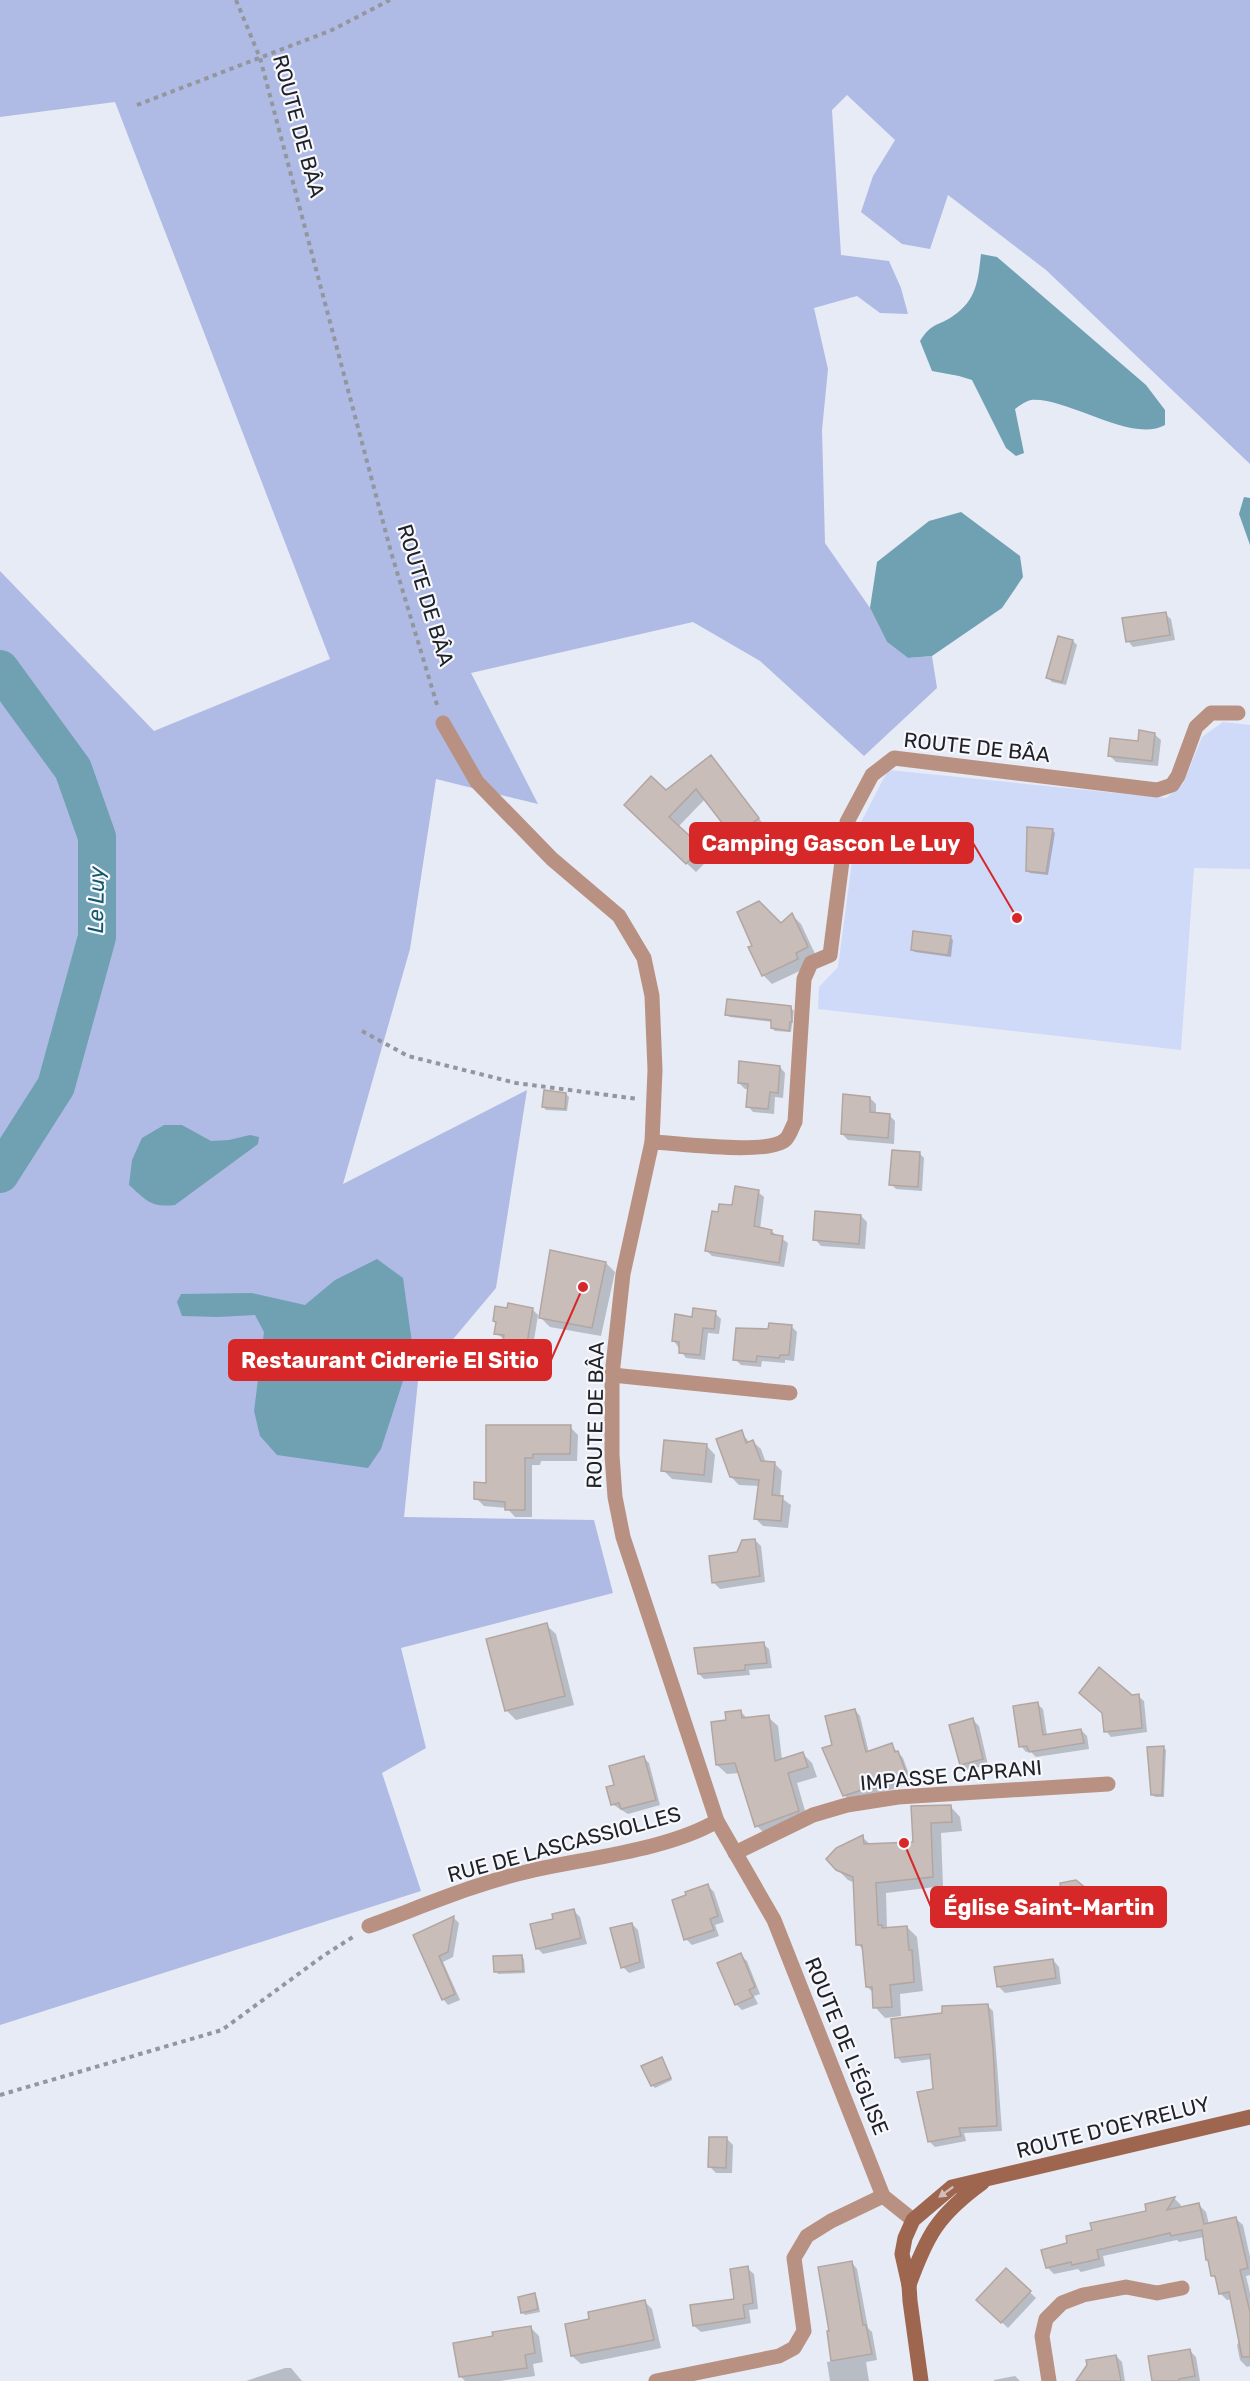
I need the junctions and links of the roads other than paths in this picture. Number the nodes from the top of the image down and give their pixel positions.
1 (1238, 712) dead end
2 (443, 723) road end
3 (652, 1142) junction
4 (612, 1375) junction
5 (790, 1393) dead end
6 (1108, 1784) dead end
7 (717, 1821) junction
8 (735, 1853) junction
9 (369, 1926) road end
10 (1250, 2117) edge
11 (986, 2180) junction
12 (883, 2196) junction
13 (913, 2220) junction
14 (934, 2228) junction
15 (909, 2285) junction
16 (1182, 2288) dead end
17 (656, 2381) edge
18 (921, 2381) edge
19 (1049, 2381) edge

1 - 3 street, ROUTE DE BÂA
2 - 3 street, ROUTE DE BÂA
3 - 4 street, ROUTE DE BÂA
4 - 5 street
4 - 7 street, ROUTE DE BÂA
6 - 8 street, IMPASSE CAPRANI
7 - 8 street, ROUTE DE L'ÉGLISE
7 - 9 street, RUE DE LASCASSIOLLES
8 - 12 street, ROUTE DE L'ÉGLISE
10 - 11 street, ROUTE D'OEYRELUY
11 -> 13 street, ROUTE D'OEYRELUY
11 - 14 street, ROUTE D'OEYRELUY
12 - 13 street, ROUTE DE L'ÉGLISE
12 - 17 street
13 - 14 street
13 - 15 street
14 - 15 street
15 - 18 street
16 - 19 street

